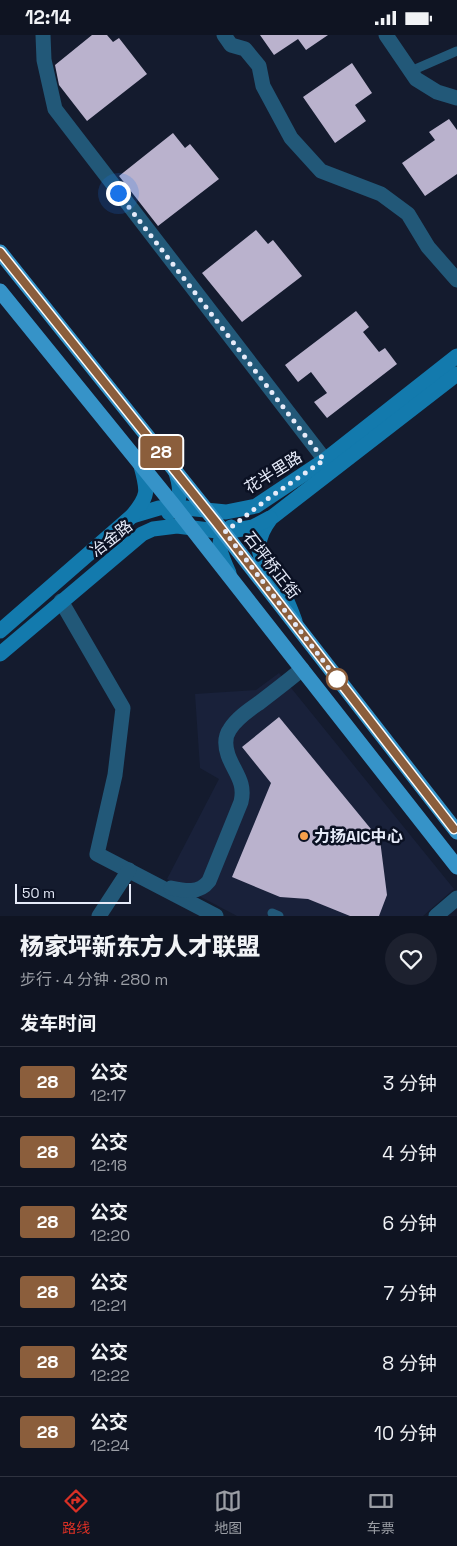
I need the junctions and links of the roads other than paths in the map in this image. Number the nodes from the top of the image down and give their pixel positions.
1 (43, 35) edge
2 (224, 35) edge
3 (386, 35) edge
4 (457, 51) edge
5 (411, 71) junction
6 (457, 98) edge
7 (0, 252) edge
8 (457, 280) edge
9 (0, 291) edge
10 (457, 356) edge
11 (457, 374) edge
12 (324, 460) junction
13 (141, 466) junction
14 (174, 469) junction
15 (266, 500) junction
16 (175, 507) junction
17 (208, 512) junction
18 (132, 516) junction
19 (271, 518) junction
20 (190, 527) junction
21 (225, 532) junction
22 (142, 534) junction
23 (232, 580) junction
24 (62, 601) junction
25 (299, 629) junction
26 (0, 631) edge
27 (0, 654) edge
28 (302, 669) junction
29 (457, 832) edge
30 (457, 867) edge
31 (128, 870) junction
32 (155, 884) junction
33 (457, 898) edge
34 (99, 916) edge
35 (216, 916) edge
36 (436, 916) edge

1 - 12 street
2 - 8 street
3 - 5 street
4 - 5 lane
5 - 6 street
7 - 14 main road, 石坪桥正街
9 - 13 main road
10 - 12 main road, 花半里路
11 - 19 main road, 花半里路
12 - 15 main road, 花半里路
13 - 16 main road
13 - 18 main road, 冶金路
14 - 16 main road
14 - 17 main road, 石坪桥正街
15 - 17 main road, 花半里路
15 - 21 main road
16 - 17 main road, 花半里路
16 - 18 main road, 花半里路
16 - 20 main road
16 - 22 main road
17 - 21 main road, 石坪桥正街
18 - 26 main road, 冶金路
19 - 21 main road, 冶金路
19 - 25 main road, 花半里路
20 - 21 main road, 冶金路
20 - 22 main road, 冶金路
20 - 23 main road
21 - 23 main road
21 - 25 main road, 石坪桥正街
22 - 24 main road, 冶金路
23 - 28 main road
24 - 27 main road, 冶金路
24 - 31 street
25 - 29 main road, 石坪桥正街
28 - 30 main road
28 - 32 street
31 - 32 street
31 - 34 street
32 - 35 street
33 - 36 street

